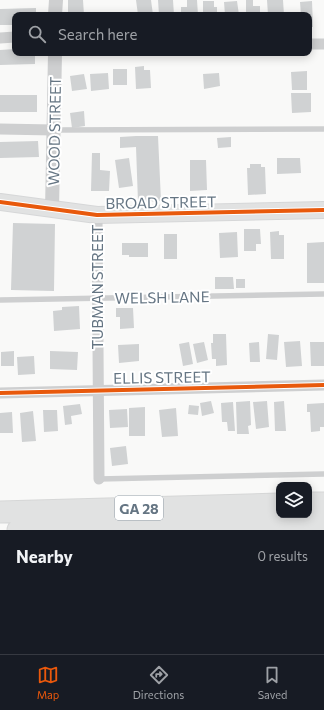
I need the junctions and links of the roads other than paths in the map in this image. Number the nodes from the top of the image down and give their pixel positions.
1 (56, 0) edge
2 (56, 12) edge
3 (0, 38) edge
4 (12, 38) edge
5 (312, 44) edge
6 (324, 44) edge
7 (55, 56) edge
8 (0, 128) edge
9 (324, 129) edge
10 (54, 130) junction
11 (0, 202) edge
12 (52, 210) junction
13 (324, 210) edge
14 (97, 215) junction
15 (324, 294) edge
16 (98, 299) junction
17 (0, 300) edge
18 (324, 385) edge
19 (97, 390) junction
20 (0, 393) edge
21 (324, 474) edge
22 (99, 479) joint
23 (312, 503) edge
24 (324, 503) edge
25 (276, 504) edge
26 (0, 512) edge
27 (324, 524) edge
28 (18, 530) edge

1 - 2 street
3 - 4 street
5 - 6 street
7 - 10 street, WOOD STREET
8 - 10 street
9 - 10 lane
10 - 12 street, WOOD STREET
11 - 12 main road, BROAD STREET
12 - 14 main road, BROAD STREET
13 - 14 main road, BROAD STREET
14 - 16 street, TUBMAN STREET
15 - 16 lane, WELSH LANE
16 - 17 lane, WELSH LANE
16 - 19 street, TUBMAN STREET
18 - 19 street, ELLIS STREET
19 - 20 street, ELLIS STREET
19 - 22 street, TUBMAN STREET
21 - 22 lane
23 - 24 highway
25 - 26 highway, GA 28
27 - 28 highway, GA 28

